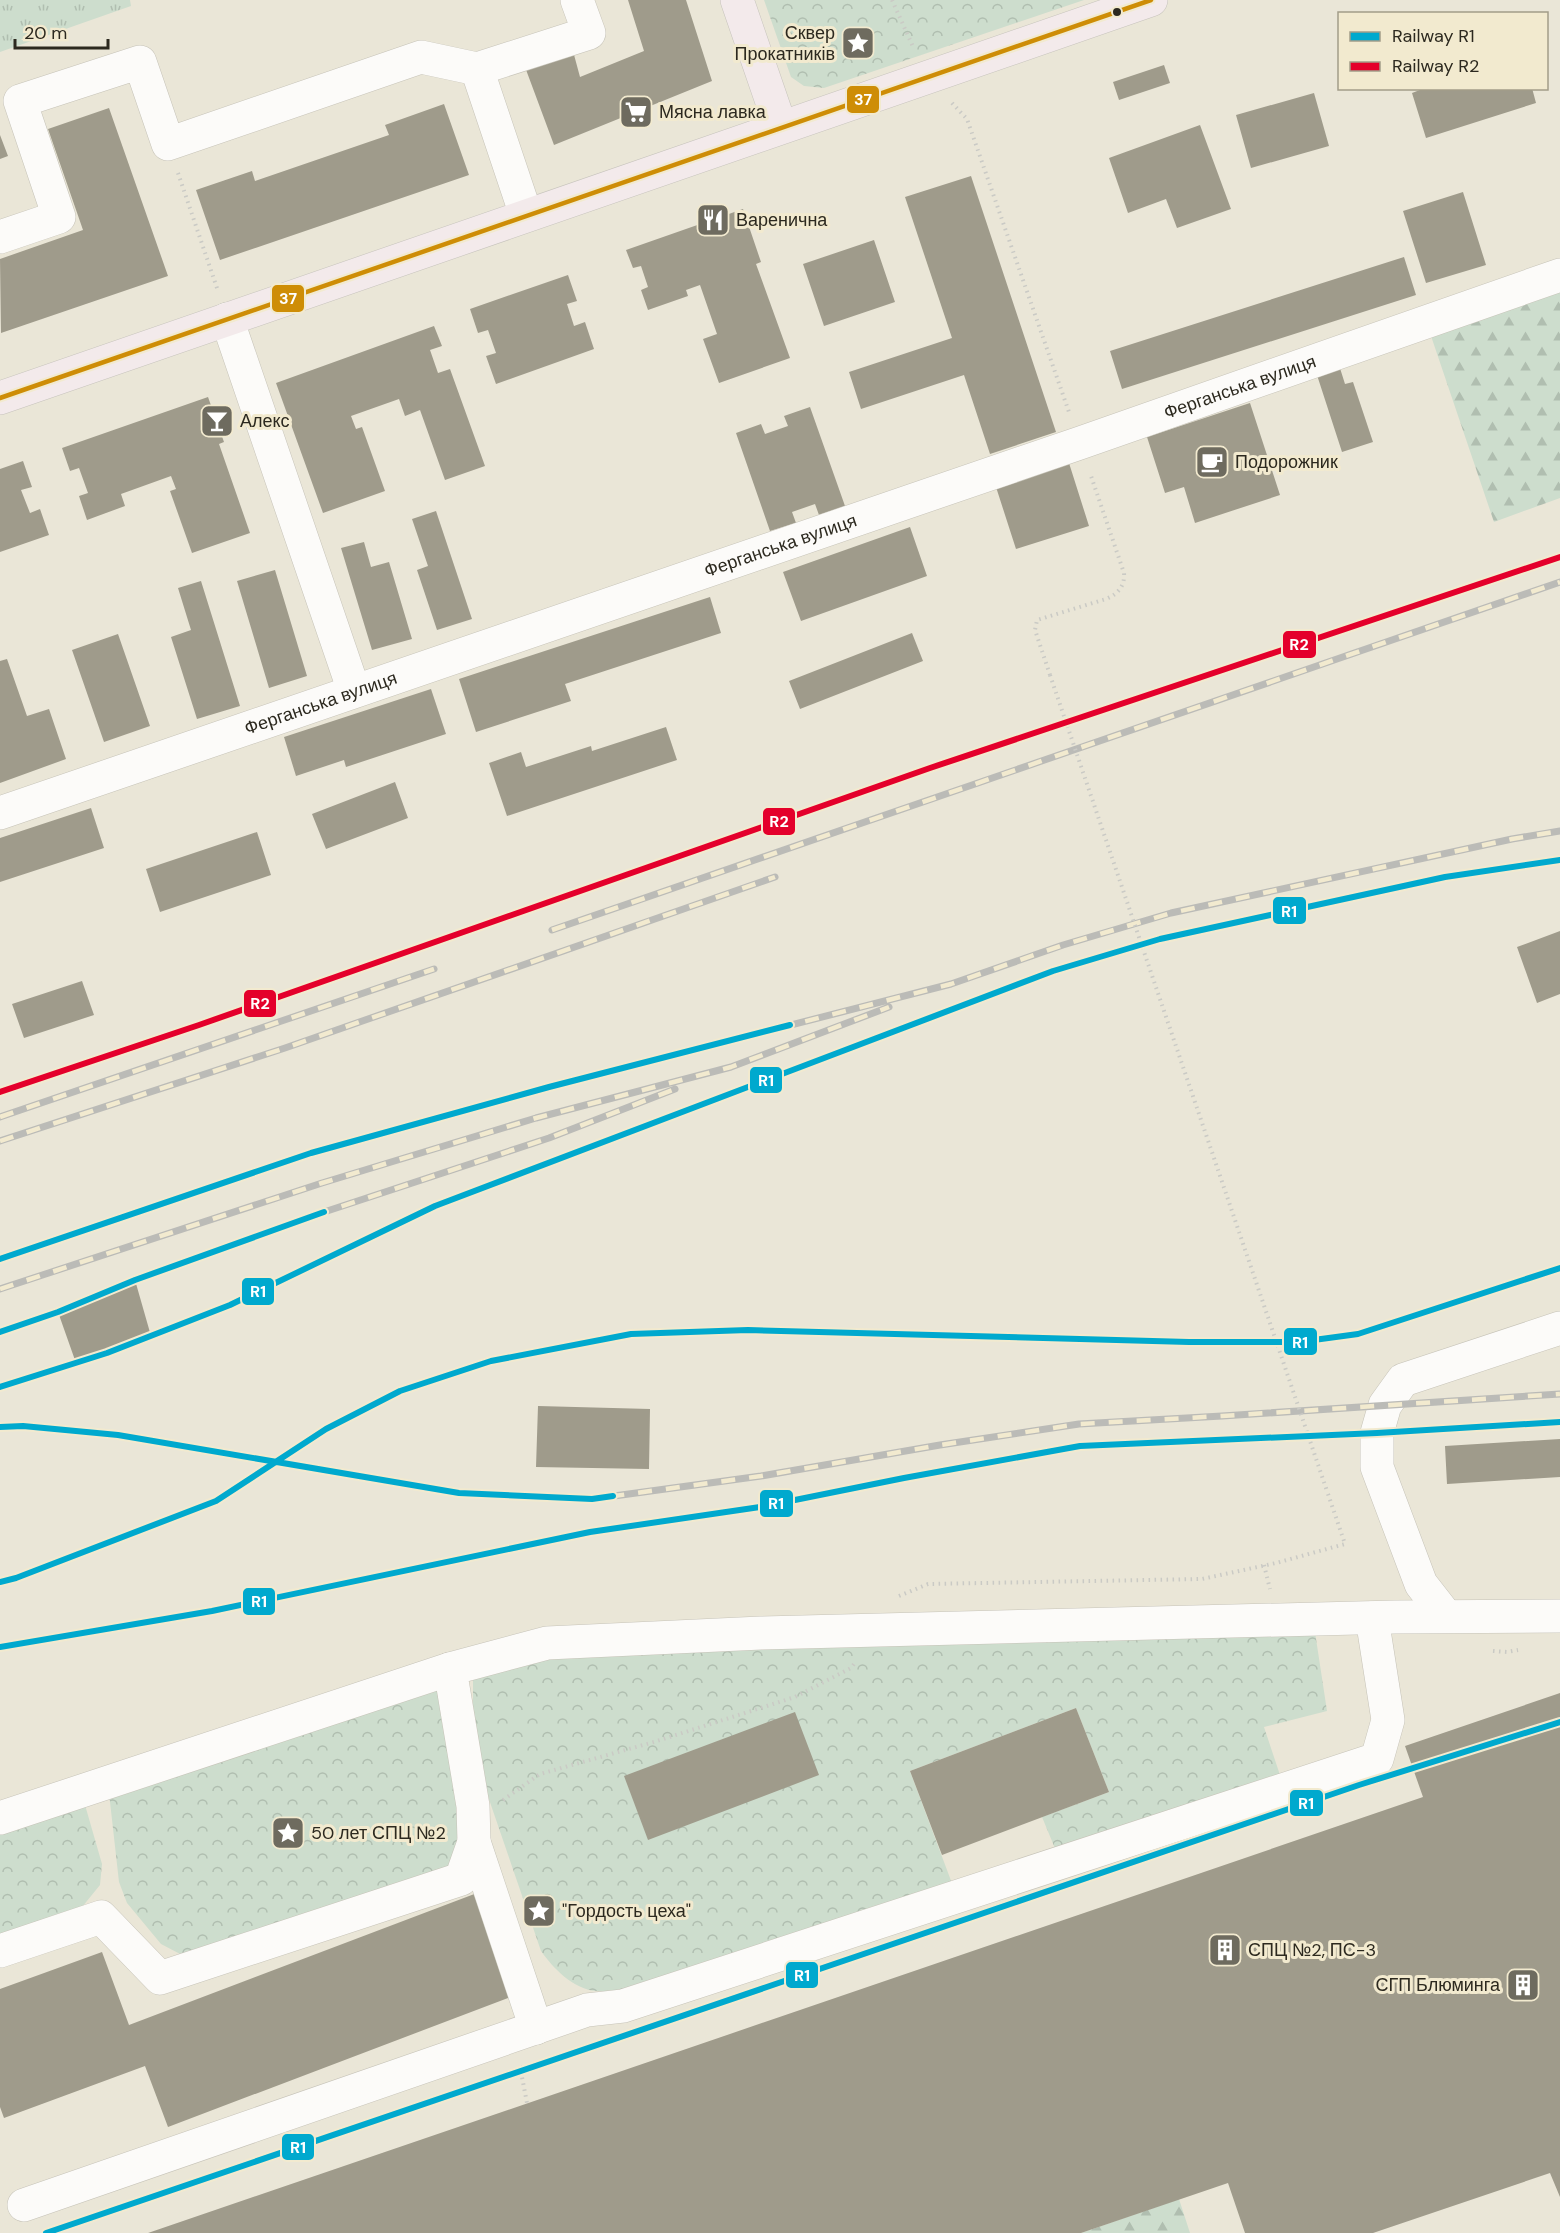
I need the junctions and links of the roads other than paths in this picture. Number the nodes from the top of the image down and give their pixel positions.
1 (577, 0) edge
2 (737, 0) edge
3 (1151, 0) edge
4 (477, 69) junction
5 (781, 128) junction
6 (526, 215) junction
7 (0, 237) edge
8 (1560, 275) edge
9 (228, 319) junction
10 (0, 398) edge
11 (354, 691) junction
12 (0, 813) edge
13 (1560, 1328) edge
14 (1446, 1616) junction
15 (1560, 1616) edge
16 (1372, 1618) junction
17 (450, 1669) junction
18 (0, 1818) edge
19 (474, 1842) junction
20 (0, 1951) edge
21 (536, 2028) junction
22 (24, 2205) dead end

1 - 4 street
2 - 5 main road
3 - 5 main road
4 - 6 street
4 - 7 street
5 - 6 main road
6 - 9 main road
8 - 11 street, Ферганська вулиця
9 - 10 main road
9 - 11 street
11 - 12 street, Ферганська вулиця
13 - 14 street
14 - 15 street
14 - 16 street
16 - 17 street
16 - 21 street
17 - 18 street
17 - 19 street
19 - 20 street
19 - 21 street
21 - 22 street

